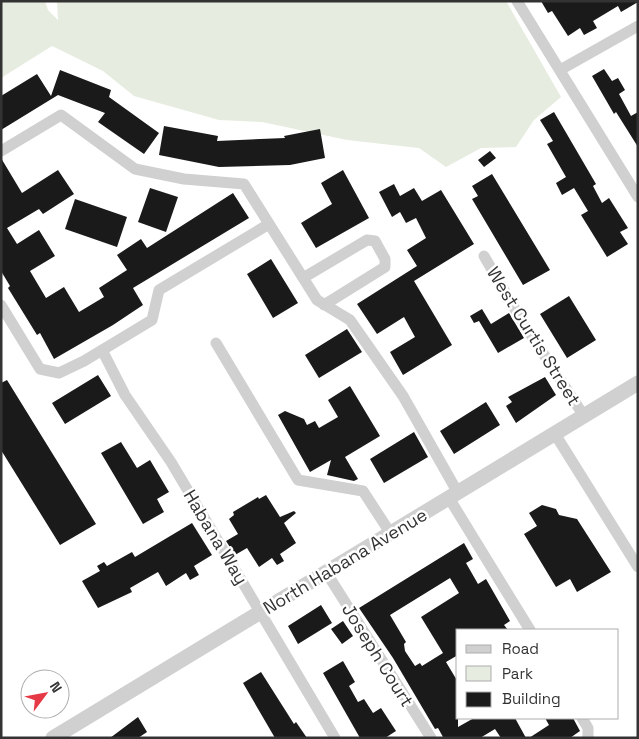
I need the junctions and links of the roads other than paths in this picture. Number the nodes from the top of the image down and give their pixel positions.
1 (517, 1) edge
2 (638, 26) edge
3 (560, 70) junction
4 (1, 151) edge
5 (638, 197) edge
6 (269, 224) junction
7 (484, 256) dead end
8 (303, 278) junction
9 (1, 305) edge
10 (324, 305) junction
11 (216, 343) dead end
12 (102, 350) junction
13 (638, 383) edge
14 (584, 416) junction
15 (555, 434) junction
16 (453, 495) junction
17 (390, 534) junction
18 (638, 567) edge
19 (326, 572) junction
20 (260, 612) junction
21 (529, 629) edge
22 (583, 719) edge
23 (53, 738) edge
24 (336, 738) edge
25 (430, 738) edge
26 (588, 738) edge

1 - 3 street
2 - 3 street
3 - 5 street
4 - 6 street
6 - 8 street
6 - 12 street
7 - 14 street, West Curtis Street
8 - 10 street
8 - 10 street
9 - 12 street
10 - 16 street
11 - 17 street
12 - 20 street, Habana Way
13 - 14 street, North Habana Avenue
14 - 15 street, North Habana Avenue
15 - 16 street, North Habana Avenue
15 - 18 street
16 - 17 street, North Habana Avenue
16 - 21 street
17 - 19 street, North Habana Avenue
19 - 20 street, North Habana Avenue
19 - 25 street, Joseph Court
20 - 23 street, North Habana Avenue
20 - 24 street, Habana Way
22 - 26 street

